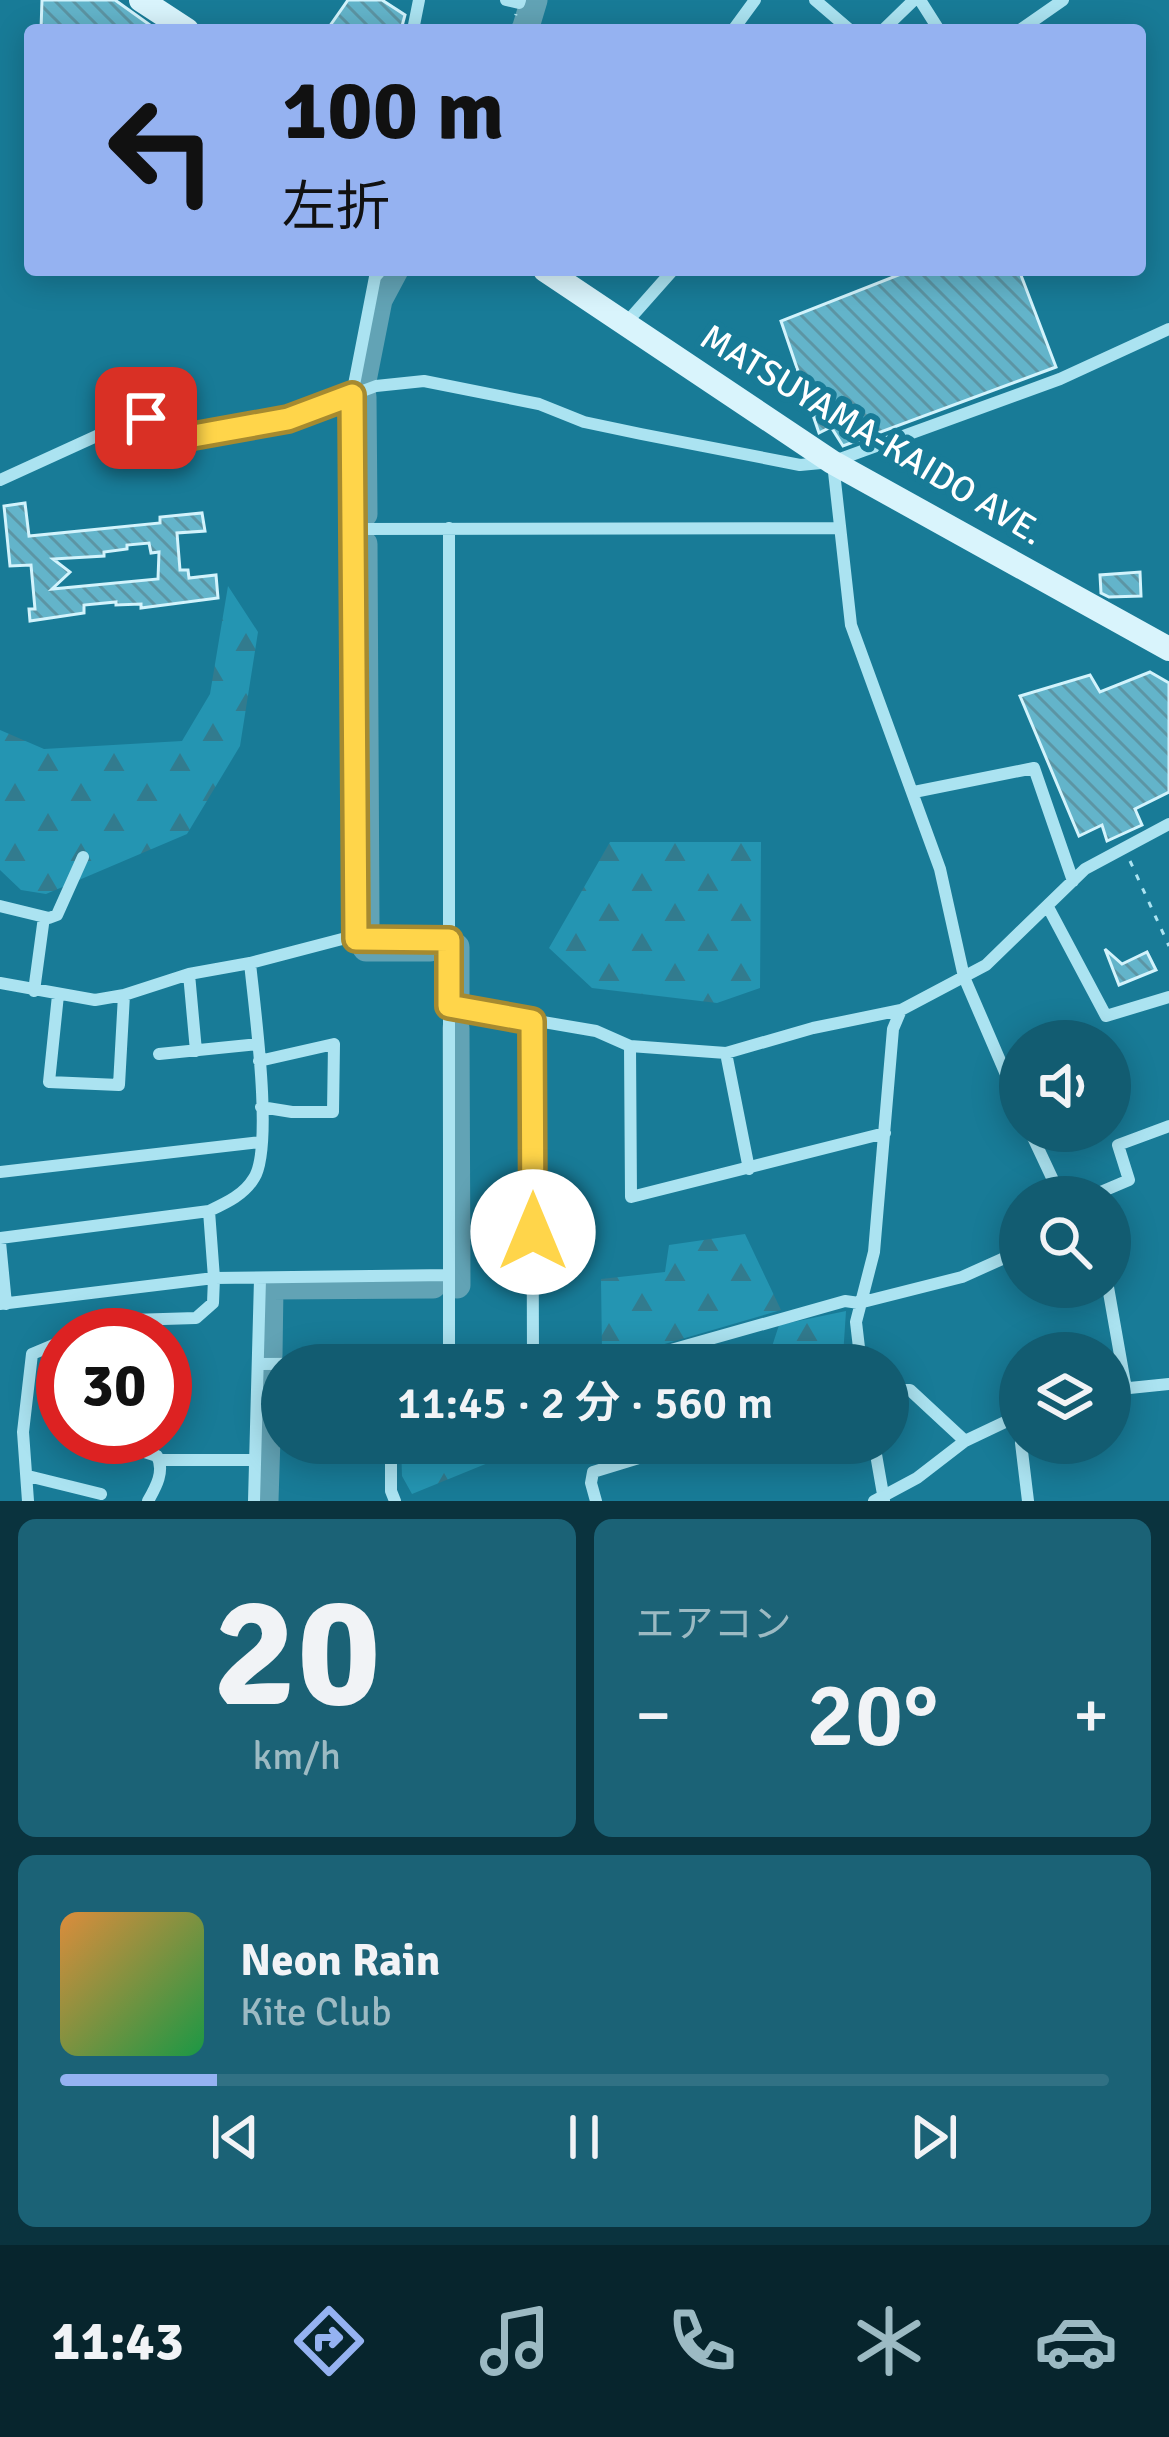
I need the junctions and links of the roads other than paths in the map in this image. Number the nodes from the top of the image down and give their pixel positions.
1 (141, 0) edge
2 (506, 0) edge
3 (520, 0) edge
4 (815, 0) edge
5 (917, 0) edge
6 (1064, 0) edge
7 (178, 24) edge
8 (843, 24) edge
9 (890, 24) edge
10 (1028, 24) edge
11 (376, 276) edge
12 (554, 276) edge
13 (668, 276) edge
14 (624, 325) junction
15 (1169, 329) edge
16 (352, 395) junction
17 (832, 462) junction
18 (0, 480) edge
19 (449, 528) junction
20 (839, 528) junction
21 (354, 530) junction
22 (1169, 650) edge
23 (914, 792) junction
24 (1169, 824) edge
25 (83, 857) dead end
26 (1073, 881) junction
27 (0, 906) edge
28 (1048, 907) junction
29 (44, 917) junction
30 (356, 939) junction
31 (449, 940) junction
32 (250, 963) junction
33 (189, 974) junction
34 (964, 977) junction
35 (0, 983) edge
36 (34, 991) junction
37 (58, 995) junction
38 (124, 995) junction
39 (1169, 997) edge
40 (449, 1006) junction
41 (901, 1010) junction
42 (532, 1021) junction
43 (258, 1044) junction
44 (629, 1046) junction
45 (196, 1051) junction
46 (726, 1053) junction
47 (159, 1054) dead end
48 (999, 1058) edge
49 (259, 1060) junction
50 (261, 1107) junction
51 (1169, 1126) edge
52 (885, 1133) junction
53 (260, 1142) junction
54 (749, 1168) junction
55 (0, 1172) edge
56 (1128, 1176) edge
57 (209, 1211) junction
58 (0, 1240) edge
59 (999, 1260) edge
60 (449, 1275) junction
61 (214, 1278) junction
62 (260, 1279) junction
63 (859, 1303) junction
64 (3, 1304) edge
65 (192, 1319) edge
66 (449, 1344) edge
67 (533, 1344) edge
68 (692, 1344) edge
69 (859, 1344) edge
70 (36, 1352) edge
71 (258, 1364) joint
72 (1169, 1384) edge
73 (1131, 1388) edge
74 (909, 1390) edge
75 (999, 1425) edge
76 (965, 1441) junction
77 (192, 1460) edge
78 (255, 1460) junction
79 (160, 1464) edge
80 (391, 1464) edge
81 (619, 1464) edge
82 (877, 1464) edge
83 (1024, 1464) edge
84 (28, 1476) junction
85 (101, 1494) dead end
86 (881, 1499) edge
87 (28, 1501) edge
88 (148, 1501) edge
89 (254, 1501) edge
90 (395, 1501) edge
91 (596, 1501) edge
92 (1028, 1501) edge

1 - 7 main road
2 - 3 street
4 - 8 street
5 - 9 street
6 - 10 street
11 - 16 street
12 - 14 main road, MATSUYAMA-KAIDO AVE.
13 - 14 street
14 - 17 main road, MATSUYAMA-KAIDO AVE.
15 - 17 street
16 - 17 street
16 - 18 street
16 - 21 street
17 - 20 street
17 - 22 main road, MATSUYAMA-KAIDO AVE.
19 - 20 street
19 - 21 street
19 - 31 street
20 - 23 street
21 - 30 street
23 - 26 street
23 - 34 street
24 - 26 street
25 - 29 street
26 - 28 street
27 - 29 street
28 - 34 street
28 - 39 street
29 - 36 street
30 - 31 street
30 - 32 street
31 - 40 street
32 - 33 street
32 - 43 street
33 - 38 street
33 - 45 street
34 - 41 street
34 - 48 street
35 - 36 street
36 - 37 street
37 - 38 street
37 - 38 street
40 - 42 street
40 - 60 street
41 - 46 street
41 - 52 street
42 - 44 street
42 - 67 street
43 - 45 street
43 - 49 street
44 - 46 street
44 - 54 street
45 - 47 street
46 - 54 street
49 - 50 street
49 - 50 street
50 - 53 street
51 - 56 street
52 - 54 street
52 - 63 street
53 - 55 street
53 - 57 street
57 - 58 street
57 - 61 street
58 - 64 street
59 - 63 street
60 - 62 street
60 - 66 street
61 - 62 street
61 - 64 street
61 - 65 street
62 - 71 street
63 - 68 street
63 - 69 street
70 - 84 street
71 - 78 street
72 - 73 street
74 - 76 street
75 - 76 street
76 - 86 street
77 - 78 street
78 - 89 street
79 - 88 street
80 - 90 street
81 - 91 street
82 - 86 street
83 - 92 street
84 - 85 street
84 - 87 street

